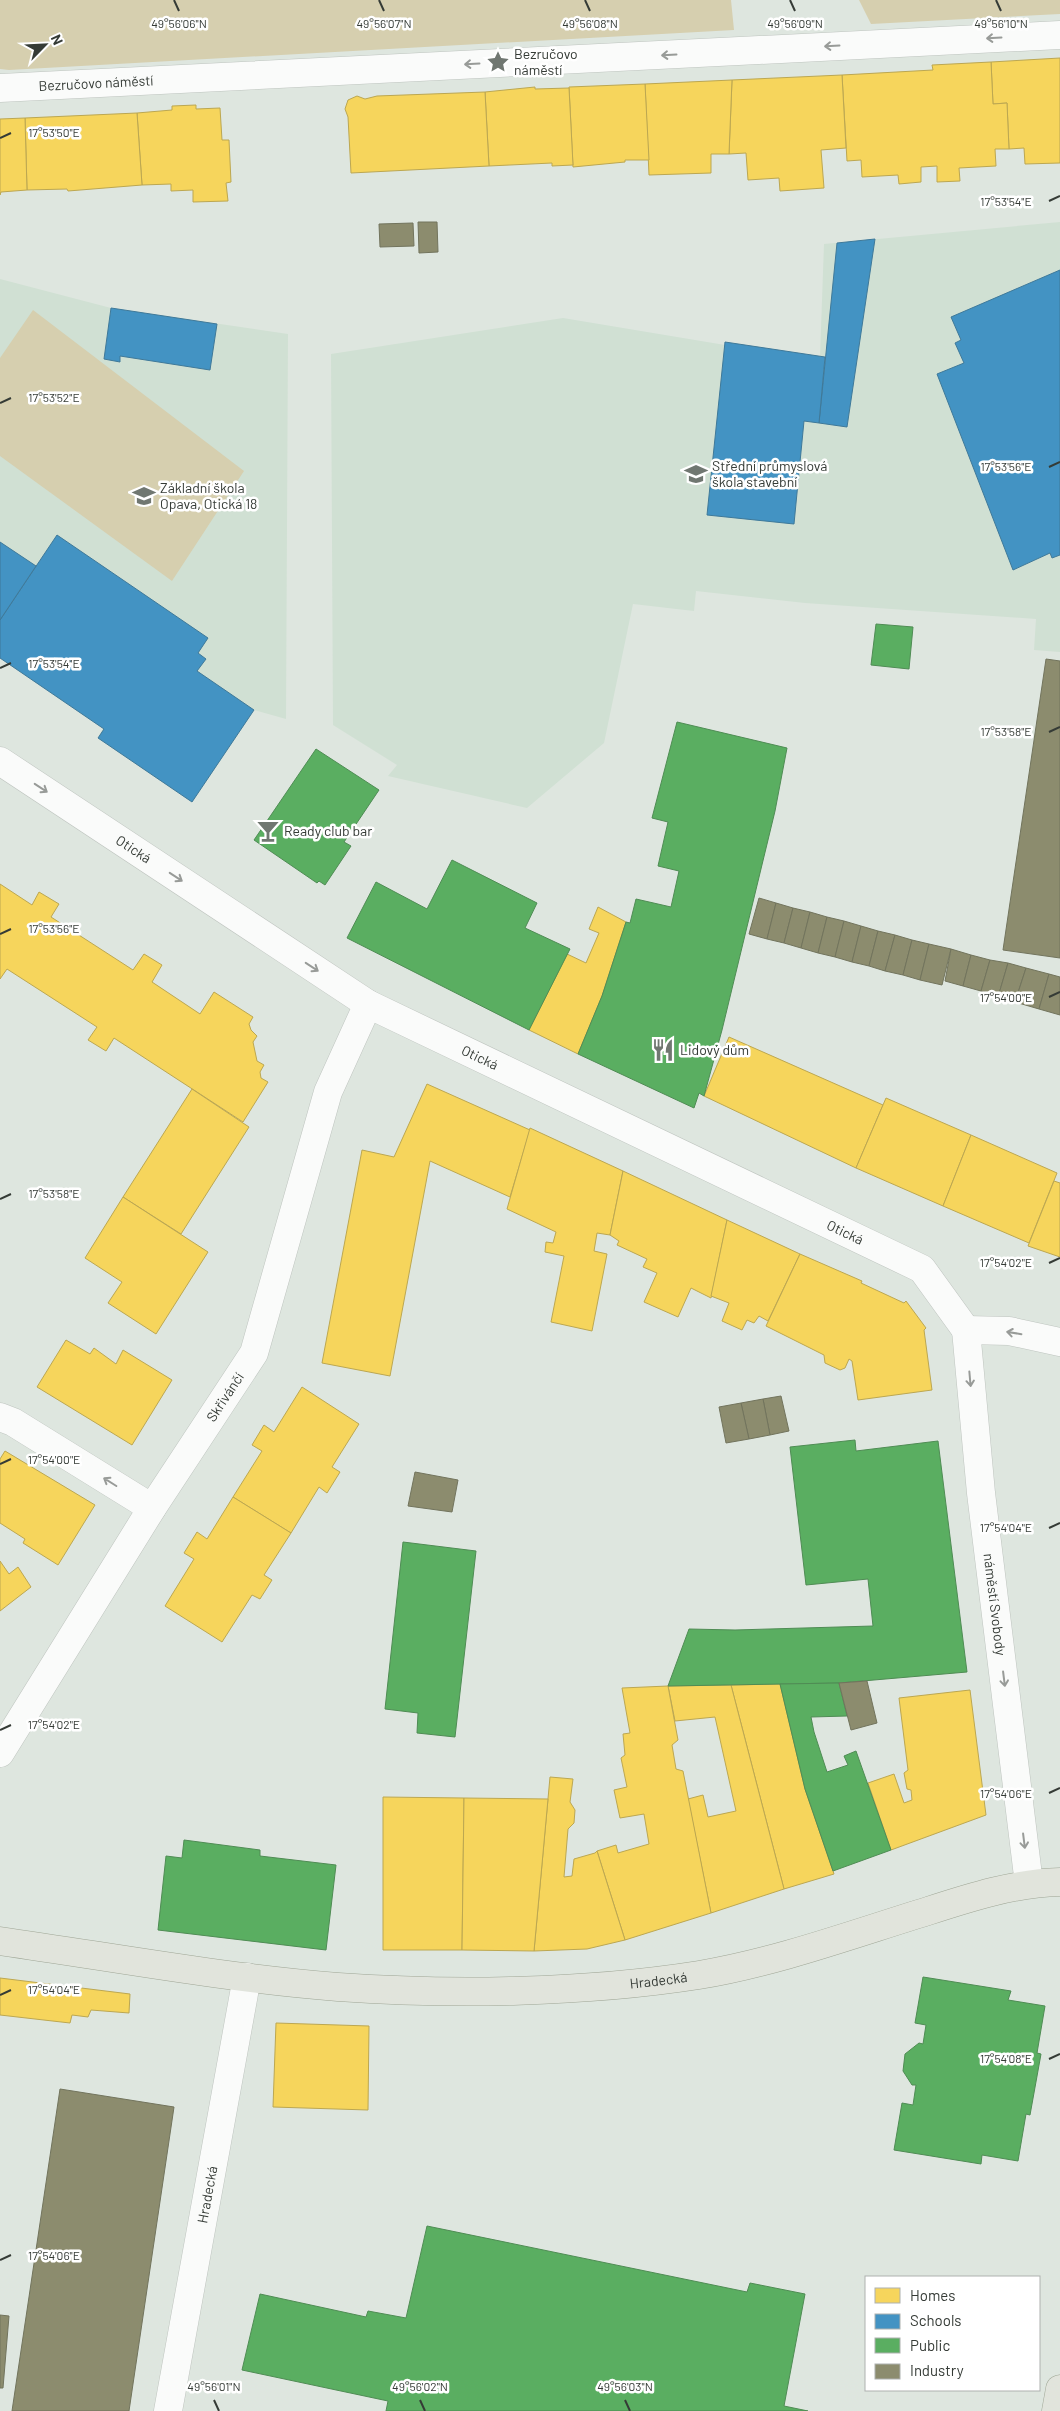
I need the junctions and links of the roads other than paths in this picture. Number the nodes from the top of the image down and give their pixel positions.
1 (1060, 35) edge
2 (0, 88) edge
3 (0, 761) edge
4 (368, 1004) junction
5 (966, 1330) junction
6 (1060, 1342) edge
7 (0, 1418) edge
8 (152, 1508) junction
9 (0, 1752) edge
10 (1060, 1882) edge
11 (1029, 1884) junction
12 (0, 1941) edge
13 (247, 1977) junction
14 (1060, 2389) edge
15 (168, 2411) edge
16 (1056, 2411) edge

1 -> 2 street, Bezručovo náměstí
3 -> 4 street, Otická
4 - 5 street, Otická
4 - 8 street, Skřivánčí
6 -> 5 street
5 -> 11 street, náměstí Svobody
8 -> 7 street
8 - 9 street, Skřivánčí
10 - 11 main road, Hradecká
11 - 13 main road, Hradecká
12 - 13 main road, Hradecká
13 - 15 street, Hradecká
14 - 16 main road

